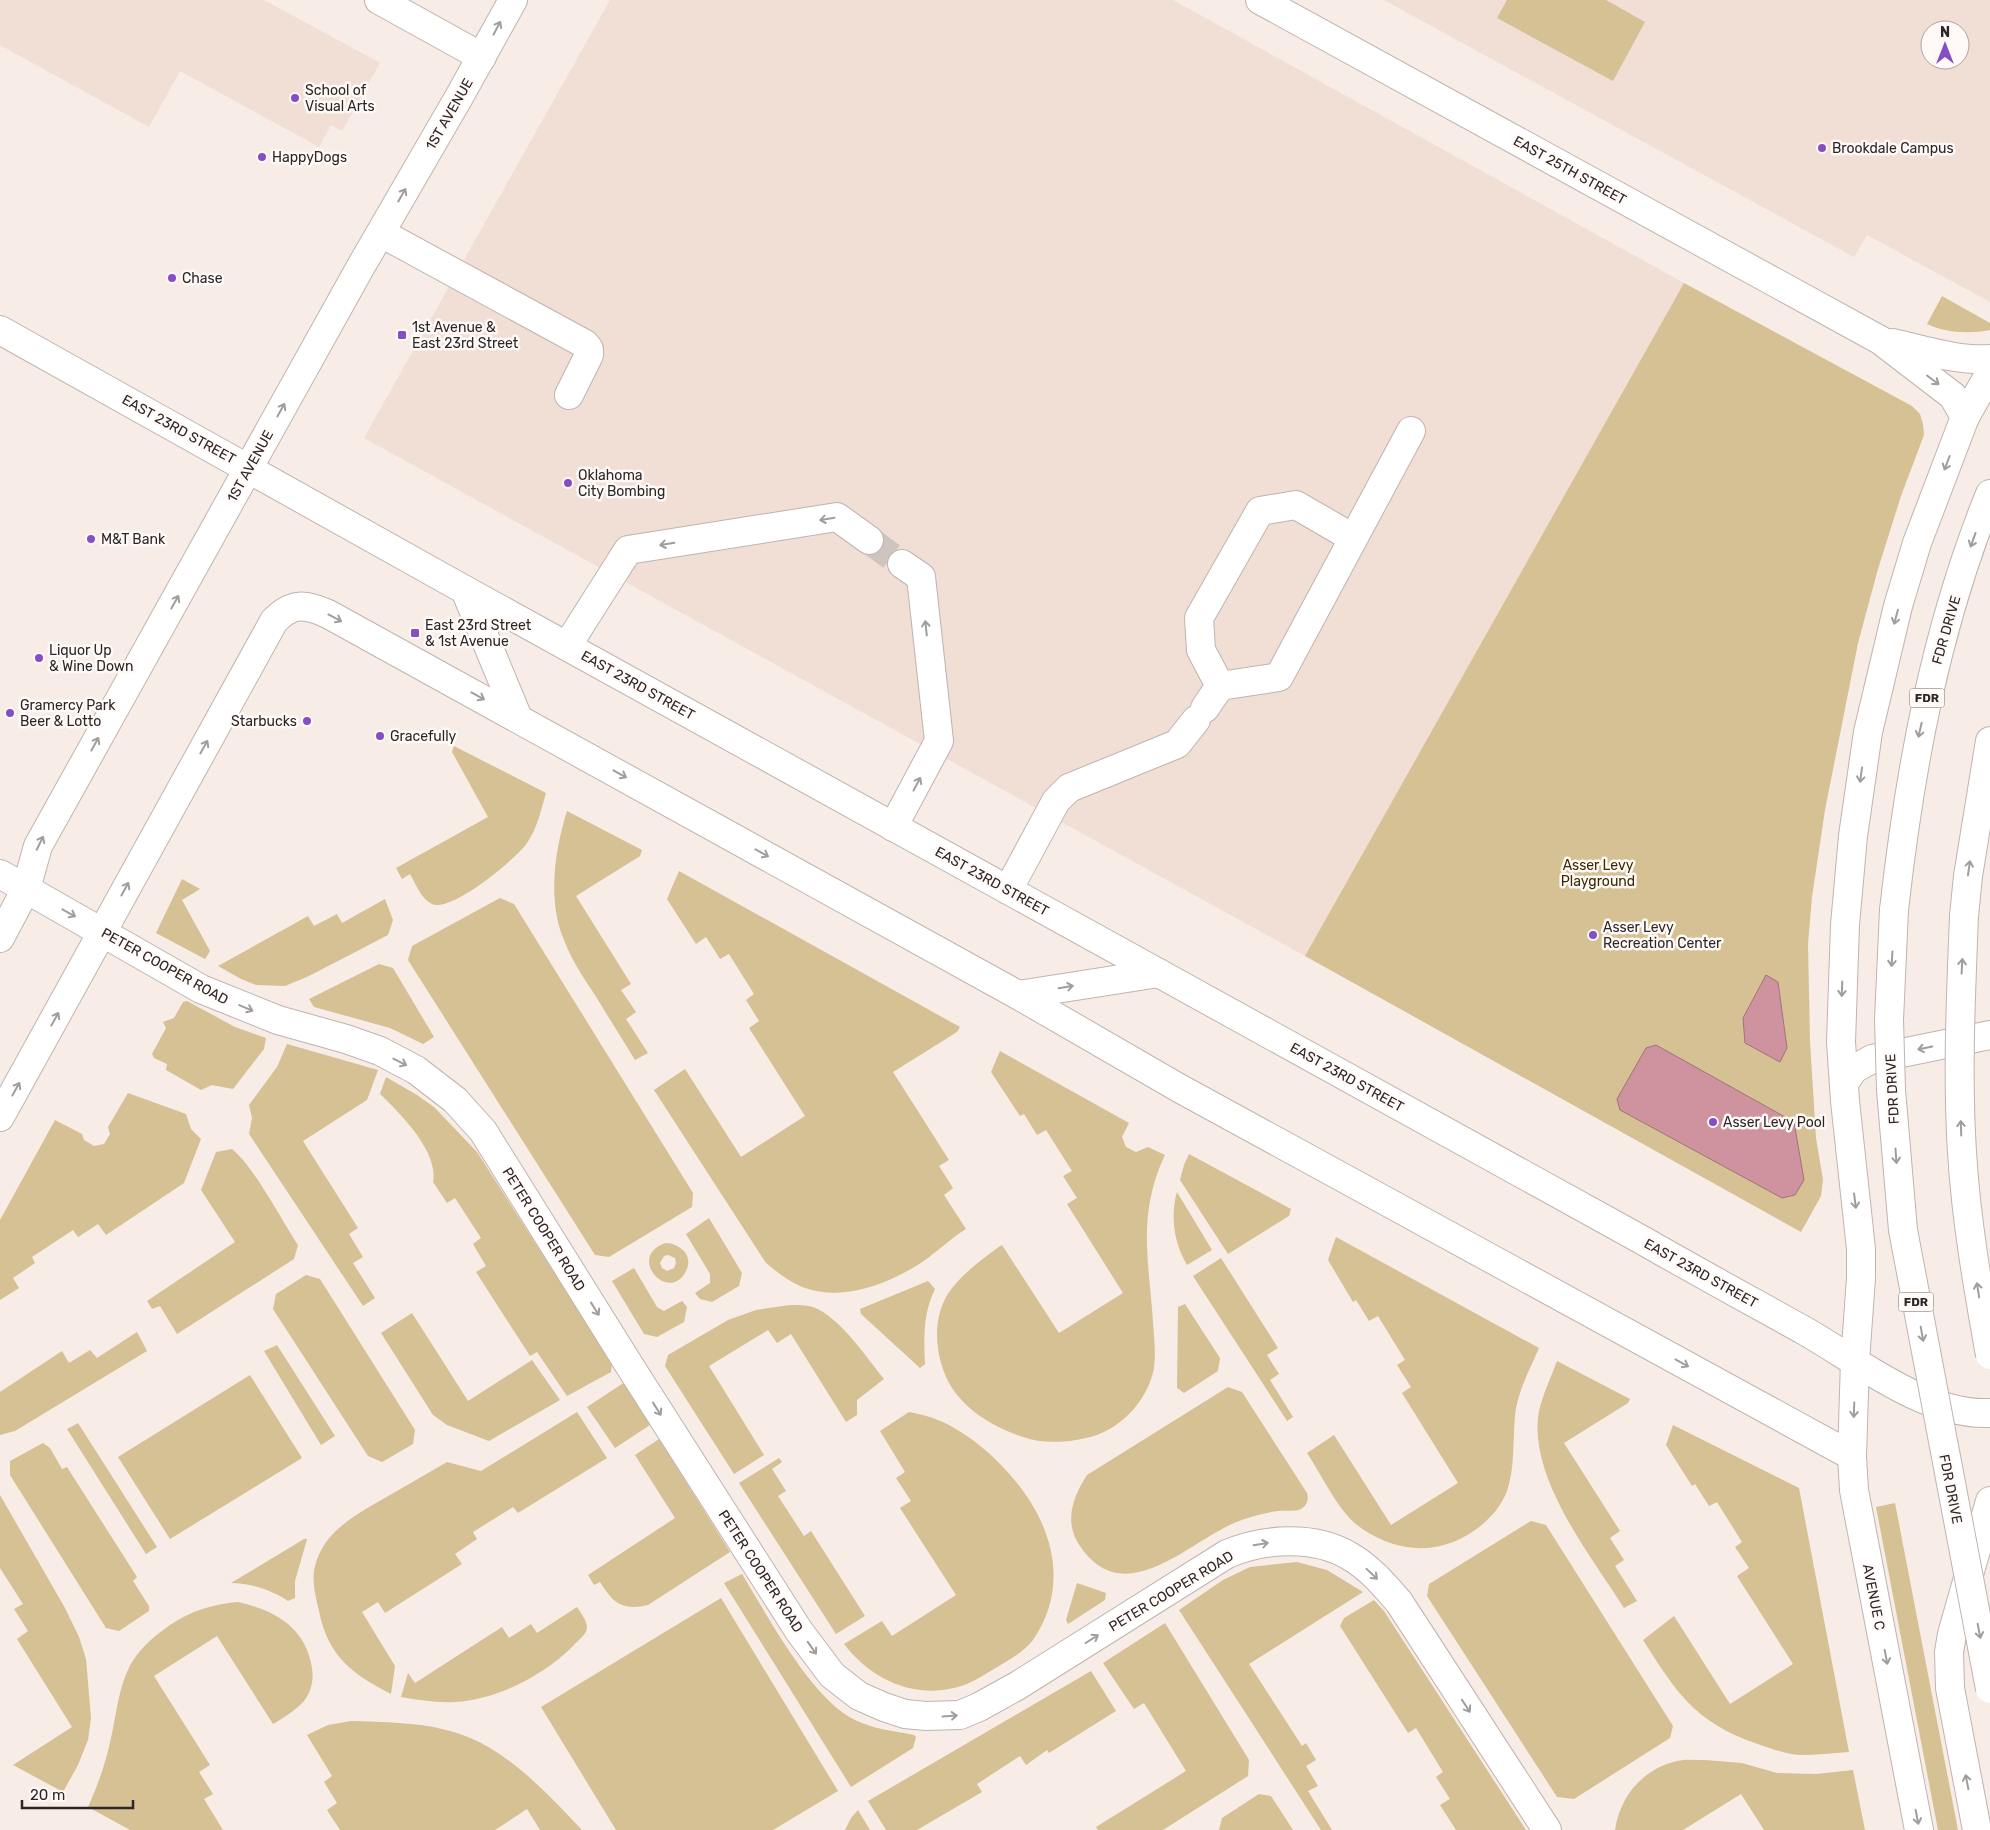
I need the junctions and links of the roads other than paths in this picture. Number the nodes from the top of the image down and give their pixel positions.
1 (379, 0) edge
2 (513, 0) edge
3 (1260, 0) edge
4 (482, 57) junction
5 (381, 233) junction
6 (0, 330) edge
7 (1880, 340) junction
8 (1990, 359) edge
9 (1990, 373) edge
10 (569, 395) dead end
11 (1965, 417) junction
12 (1411, 431) dead end
13 (249, 468) junction
14 (1990, 494) edge
15 (1354, 538) junction
16 (869, 540) tunnel mouth
17 (902, 564) tunnel mouth
18 (465, 590) junction
19 (567, 646) junction
20 (1220, 686) junction
21 (518, 718) junction
22 (1990, 741) edge
23 (894, 827) junction
24 (0, 874) edge
25 (26, 889) junction
26 (1008, 890) junction
27 (102, 932) junction
28 (0, 938) edge
29 (1159, 973) junction
30 (1018, 995) junction
31 (1990, 1035) edge
32 (1844, 1083) junction
33 (0, 1117) edge
34 (1990, 1355) edge
35 (1855, 1361) junction
36 (1990, 1413) edge
37 (1852, 1456) junction
38 (1990, 1501) edge
39 (1990, 1689) edge
40 (1547, 1830) edge
41 (1919, 1830) edge
42 (1977, 1830) edge

1 - 4 main road
4 -> 2 main road, 1ST AVENUE
3 - 7 main road, EAST 25TH STREET
5 -> 4 main road, 1ST AVENUE
5 - 10 main road
13 -> 5 main road, 1ST AVENUE
6 - 13 main road, EAST 23RD STREET
7 - 8 main road, EAST 25TH STREET
7 -> 11 main road, EAST 25TH STREET
9 - 11 main road
11 -> 32 main road
12 - 15 main road
13 - 18 main road, EAST 23RD STREET
25 -> 13 main road, 1ST AVENUE
14 -> 39 main road, FDR DRIVE / FDR, bridge
15 - 20 main road
15 - 20 main road
16 -> 19 main road
23 -> 17 main road
18 - 19 main road, EAST 23RD STREET
18 - 21 main road
19 - 23 main road, EAST 23RD STREET
20 - 26 main road
27 -> 21 main road
21 -> 30 main road
34 -> 22 main road, bridge
23 - 26 main road, EAST 23RD STREET
24 - 25 main road, PETER COOPER ROAD
25 -> 27 main road, PETER COOPER ROAD
25 - 28 main road, 1ST AVENUE
26 - 29 main road, EAST 23RD STREET
33 -> 27 main road
27 -> 40 main road, PETER COOPER ROAD
30 -> 29 main road
29 - 35 main road, EAST 23RD STREET
30 -> 37 main road
31 -> 32 main road
32 -> 35 main road
35 - 36 main road, EAST 23RD STREET
35 -> 37 main road, AVENUE C
37 -> 41 main road, AVENUE C
42 -> 38 main road

